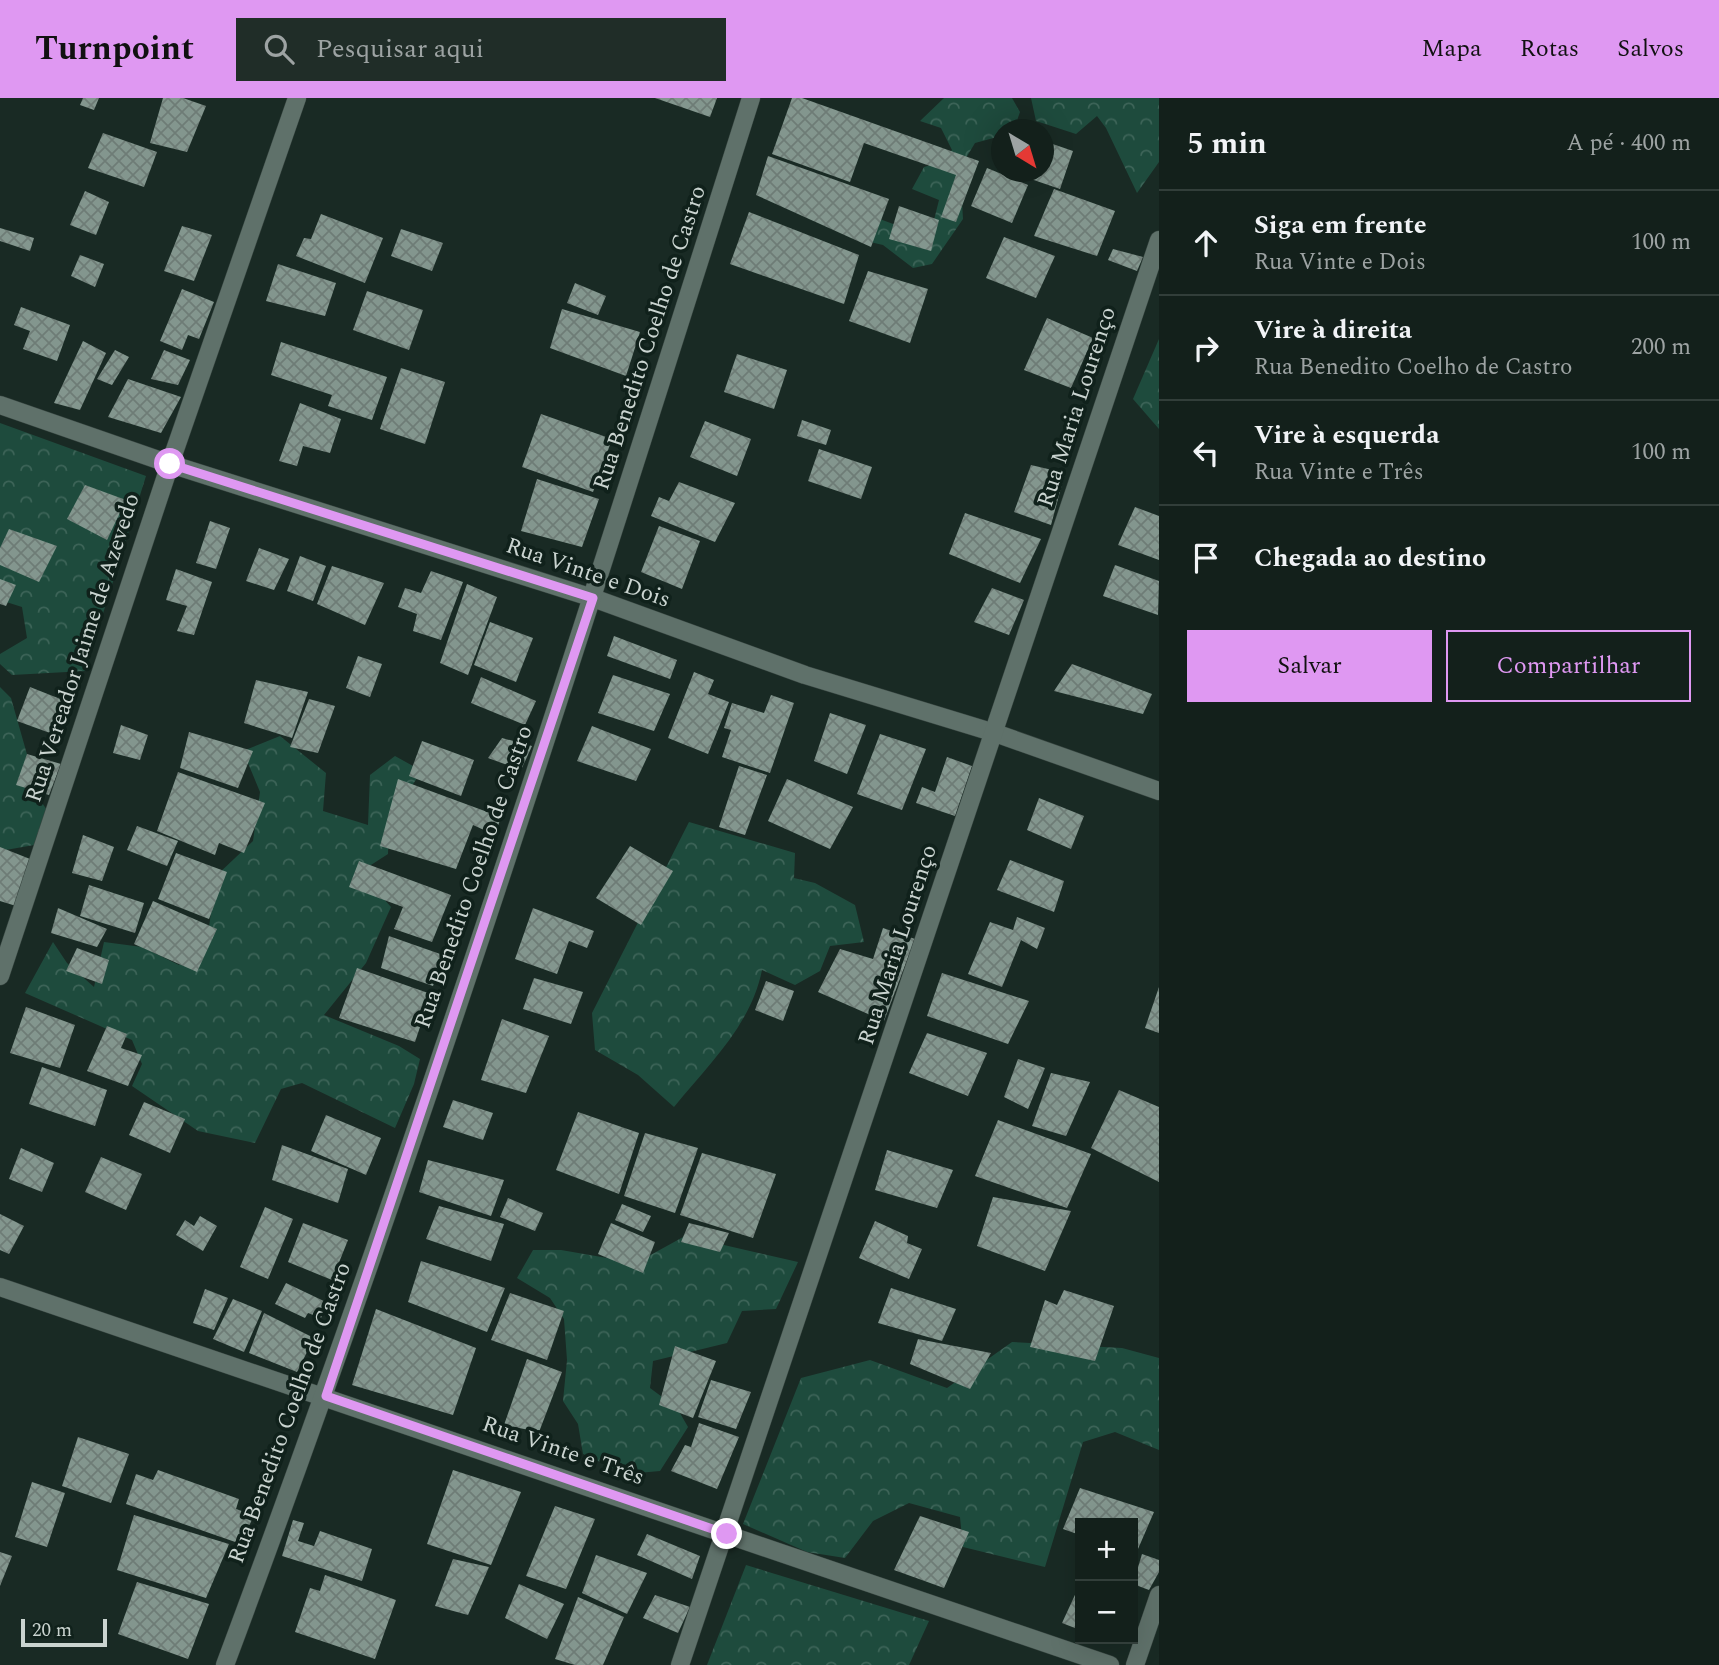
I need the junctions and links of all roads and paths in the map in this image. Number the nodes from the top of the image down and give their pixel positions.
1 (297, 98) edge
2 (751, 98) edge
3 (1159, 240) edge
4 (0, 405) edge
5 (170, 464) junction
6 (593, 598) junction
7 (995, 733) junction
8 (1159, 791) edge
9 (0, 976) edge
10 (0, 1287) edge
11 (326, 1396) junction
12 (727, 1534) junction
13 (1159, 1595) edge
14 (225, 1665) edge
15 (680, 1665) edge
16 (1110, 1665) edge
17 (1135, 1665) edge

1 - 5 street, Rua Vereador Jaime de Azevedo
2 - 6 street, Rua Benedito Coelho de Castro
3 - 7 street, Rua Maria Lourenço
4 - 5 street, Rua Vinte e Dois
5 - 6 street, Rua Vinte e Dois
5 - 9 street, Rua Vereador Jaime de Azevedo
6 - 7 street, Rua Vinte e Dois
6 - 11 street, Rua Benedito Coelho de Castro
7 - 8 street, Rua Vinte e Dois
7 - 12 street, Rua Maria Lourenço
10 - 11 street, Rua Vinte e Três
11 - 12 street, Rua Vinte e Três
11 - 14 street, Rua Benedito Coelho de Castro
12 - 15 street, Rua Maria Lourenço
12 - 16 street, Rua Vinte e Três
13 - 17 street

